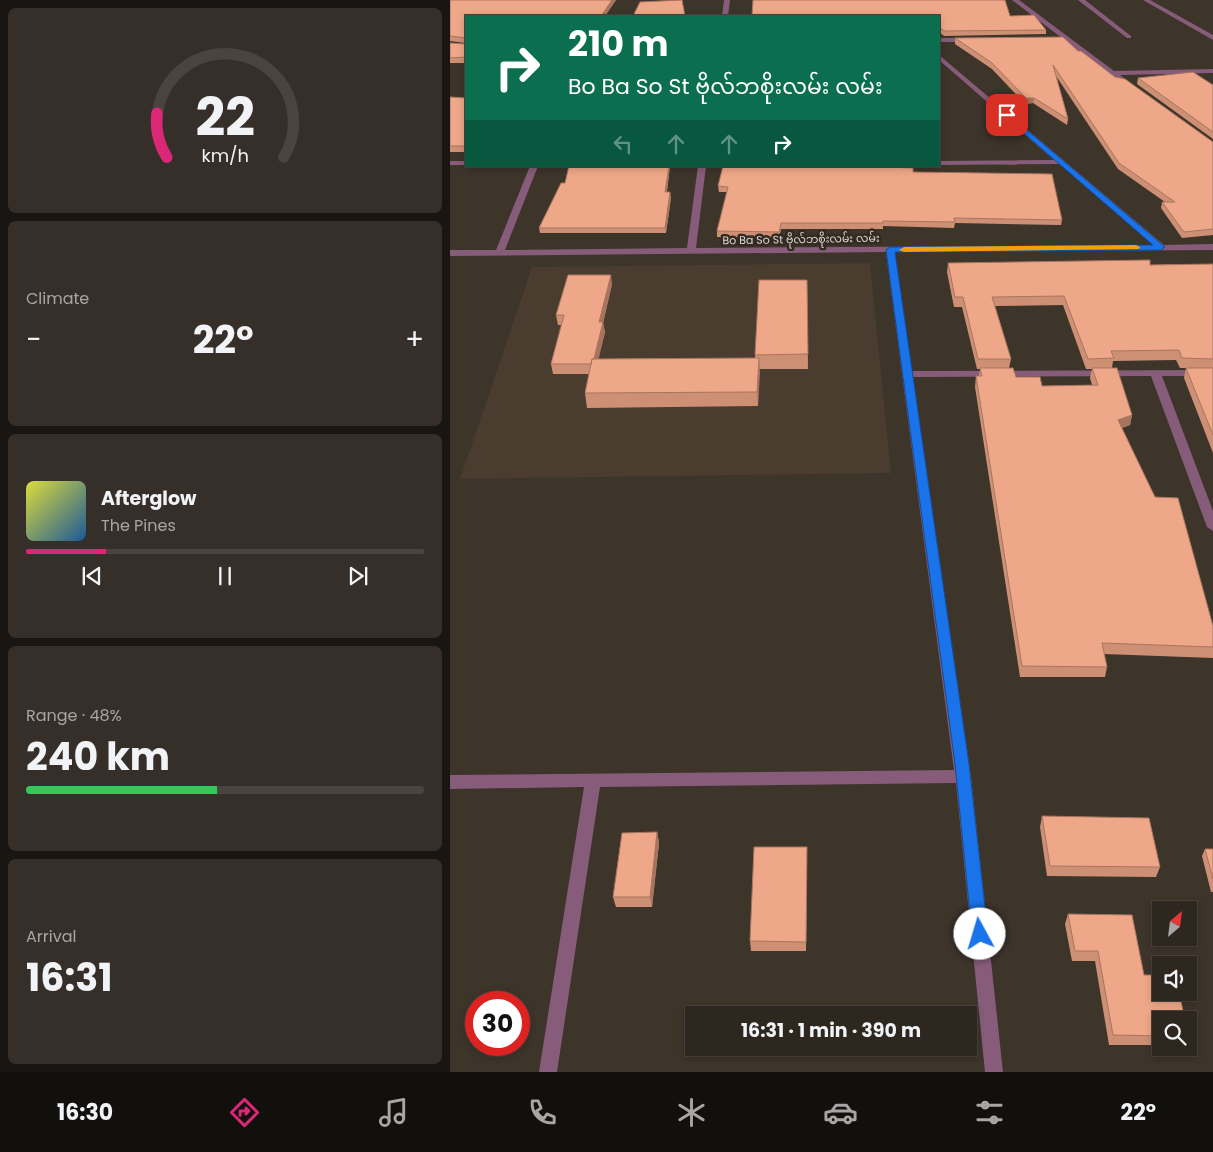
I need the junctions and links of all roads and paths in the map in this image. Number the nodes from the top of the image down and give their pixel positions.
1 (727, 0) edge
2 (1015, 0) edge
3 (1081, 0) edge
4 (1146, 0) edge
5 (724, 15) edge
6 (1129, 36) dead end
7 (1055, 38) edge
8 (1065, 38) junction
9 (1213, 38) edge
10 (940, 40) edge
11 (978, 40) edge
12 (940, 58) edge
13 (1213, 71) edge
14 (1113, 73) junction
15 (1144, 95) edge
16 (1062, 162) junction
17 (465, 163) edge
18 (940, 163) edge
19 (450, 164) edge
20 (534, 167) edge
21 (702, 167) edge
22 (1161, 247) junction
23 (1213, 247) edge
24 (890, 250) junction
25 (691, 251) junction
26 (498, 253) junction
27 (450, 254) edge
28 (1155, 373) junction
29 (1213, 373) edge
30 (907, 374) junction
31 (1213, 527) edge
32 (963, 776) junction
33 (593, 780) junction
34 (450, 782) edge
35 (548, 1072) edge
36 (994, 1072) edge

1 - 5 street
2 - 8 street
3 - 6 street
4 - 9 street
7 - 8 street
8 - 14 street
10 - 11 street
12 - 16 street
13 - 14 street
14 - 15 street
16 - 18 street
16 - 22 street
17 - 19 street
20 - 26 street
21 - 25 street
22 - 23 street, Bo Ba So St ဗိုလ်ဘစိုးလမ်း လမ်း
22 - 24 street, Bo Ba So St ဗိုလ်ဘစိုးလမ်း လမ်း
24 - 25 street, Bo Ba So St ဗိုလ်ဘစိုးလမ်း လမ်း
24 - 30 street
25 - 26 street, Bo Ba So St ဗိုလ်ဘစိုးလမ်း လမ်း
26 - 27 street, Bo Ba So St ဗိုလ်ဘစိုးလမ်း လမ်း
28 - 29 street
28 - 30 street
28 - 31 street
30 - 32 street
32 - 33 street
32 - 36 street
33 - 34 street
33 - 35 street

